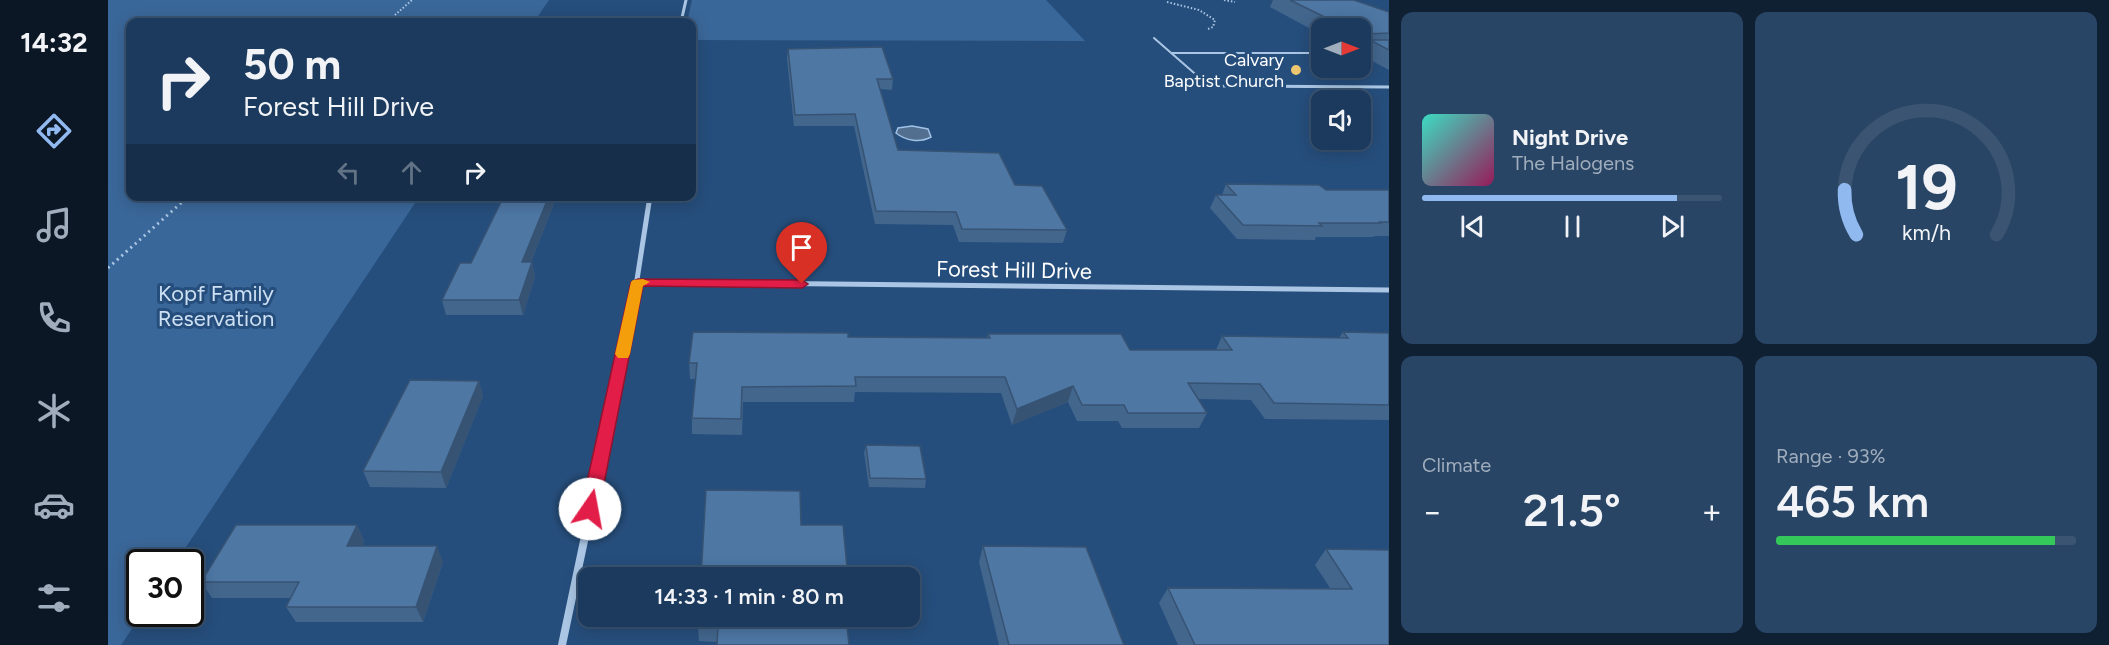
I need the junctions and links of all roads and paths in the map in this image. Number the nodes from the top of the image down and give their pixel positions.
1 (412, 0) edge
2 (686, 0) edge
3 (1224, 0) edge
4 (1167, 2) dead end
5 (1235, 2) dead end
6 (392, 18) edge
7 (682, 18) edge
8 (1203, 30) dead end
9 (1154, 38) dead end
10 (1172, 53) junction
11 (1311, 53) edge
12 (1389, 87) edge
13 (183, 201) edge
14 (649, 201) edge
15 (108, 268) edge
16 (638, 282) junction
17 (1389, 290) edge
18 (562, 645) edge

1 - 6 path
2 - 7 street
3 - 5 path
4 - 8 path
9 - 10 lane
10 - 11 lane
10 - 12 lane
13 - 15 path
14 - 16 street
16 - 17 street, Forest Hill Drive
16 - 18 street

